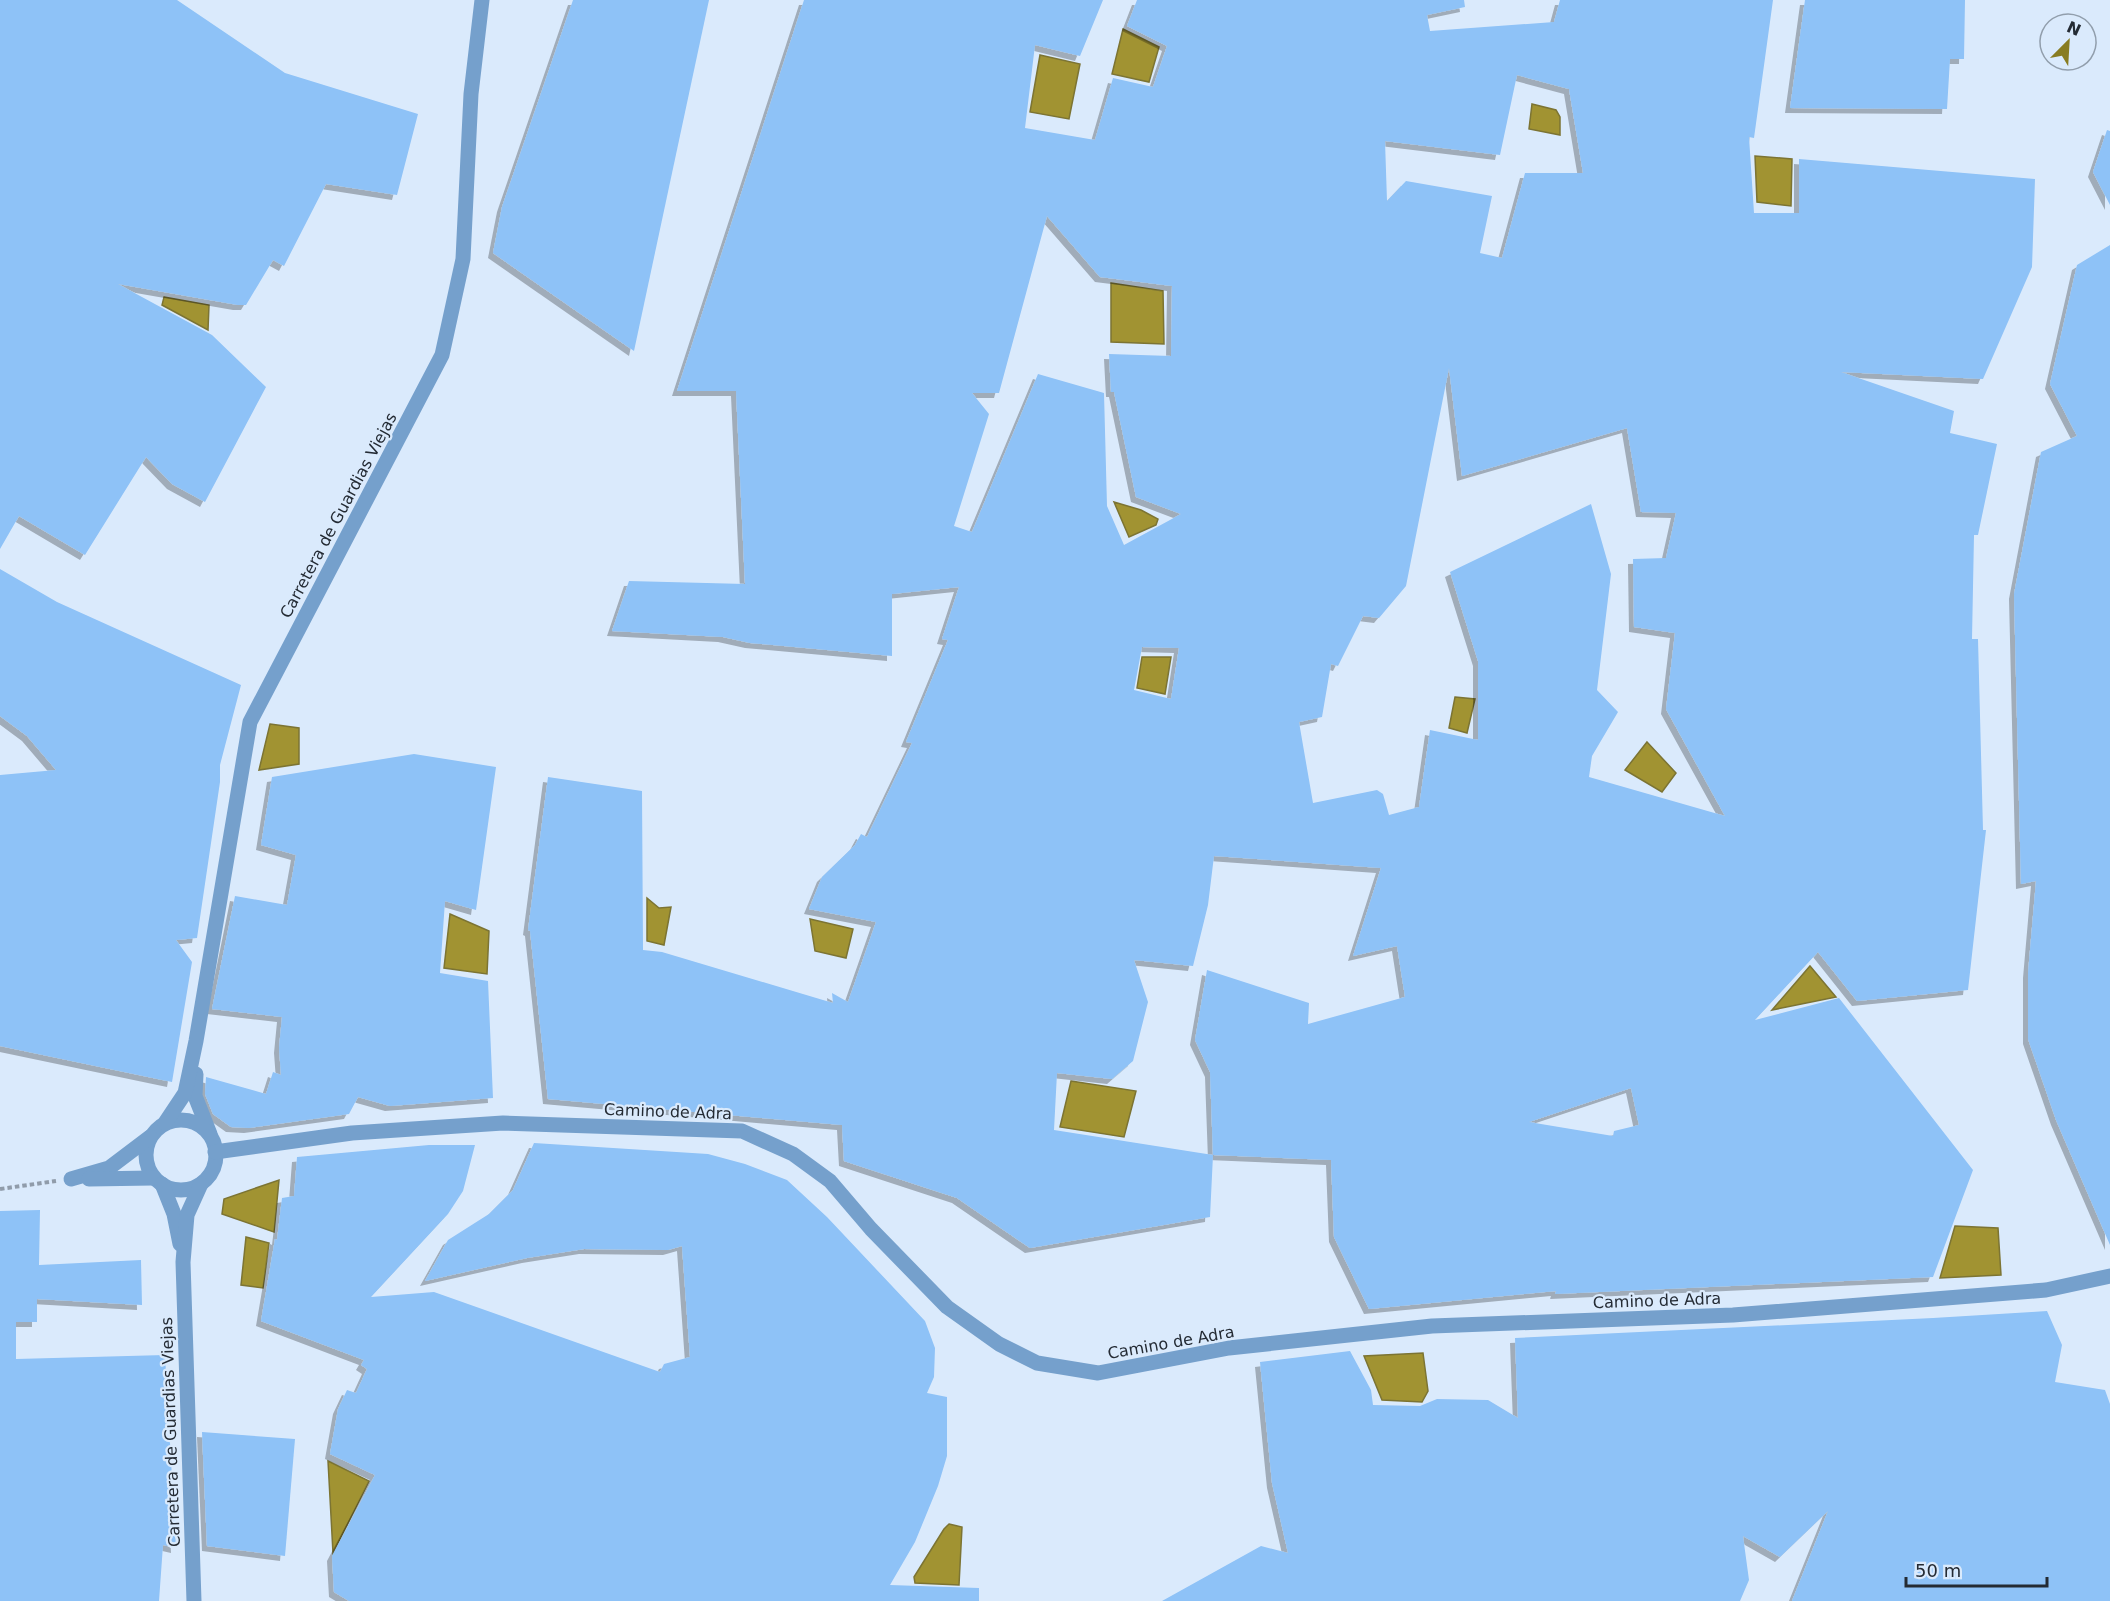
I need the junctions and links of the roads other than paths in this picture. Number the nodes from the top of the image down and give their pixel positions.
1 (483, 0) edge
2 (196, 1041) junction
3 (165, 1123) junction
4 (150, 1137) junction
5 (213, 1144) junction
6 (157, 1181) junction
7 (201, 1184) junction
8 (183, 1262) junction
9 (2110, 1276) edge
10 (194, 1601) edge

1 - 2 street, Carretera de Guardias Viejas
2 - 3 street, Carretera de Guardias Viejas
2 - 5 street, Carretera de Guardias Viejas
3 - 4 street
3 - 5 street
4 - 6 street
4 - 6 street
5 - 7 street
5 - 9 street, Camino de Adra
6 - 7 street
6 - 8 street, Carretera de Guardias Viejas
7 - 8 street, Carretera de Guardias Viejas
8 - 10 street, Carretera de Guardias Viejas

